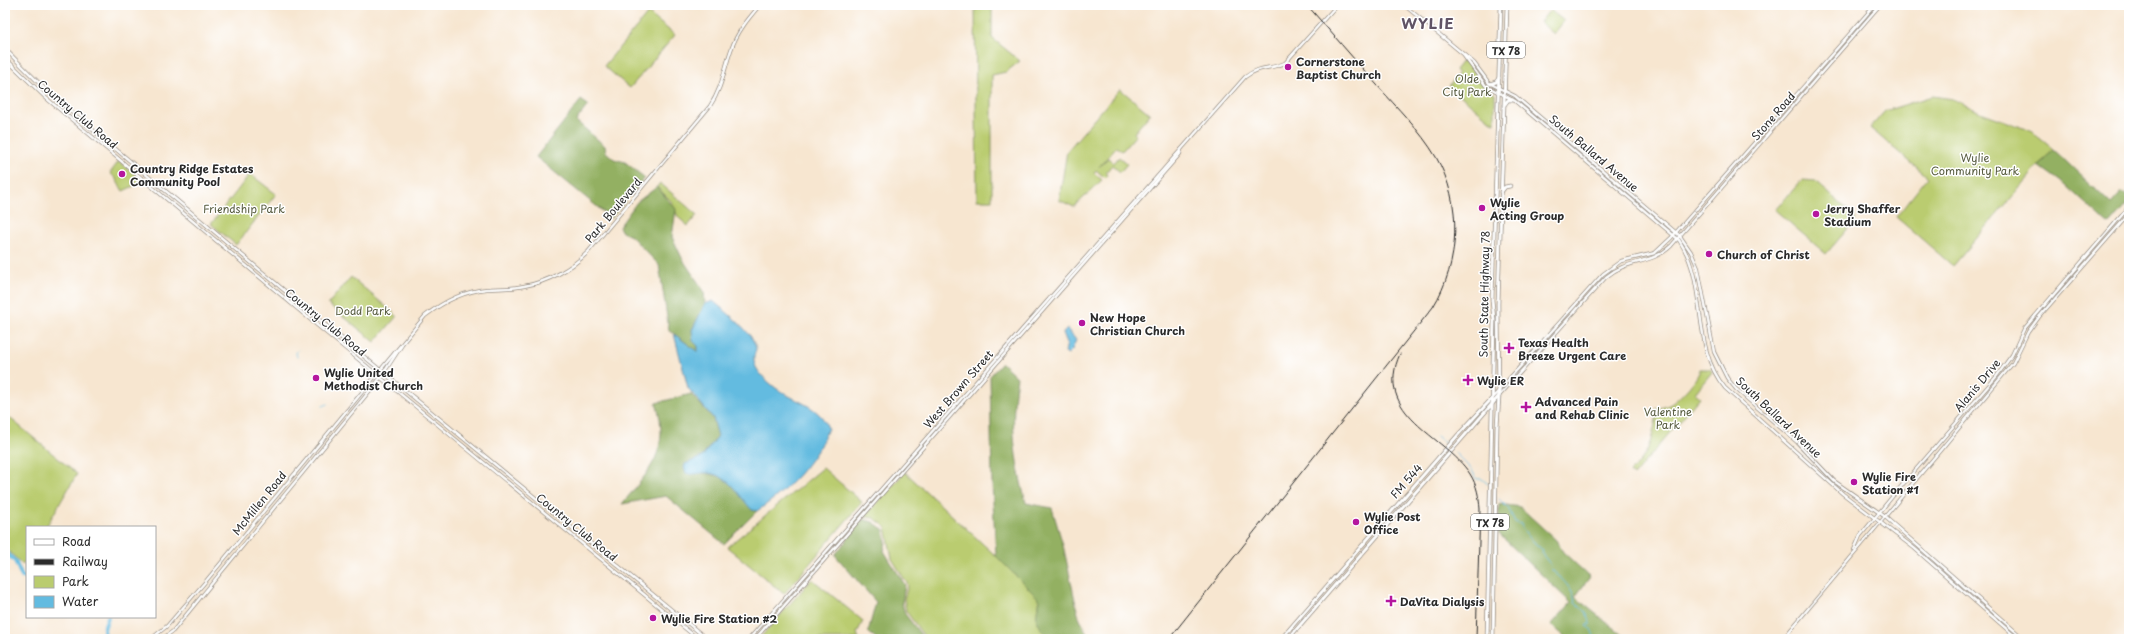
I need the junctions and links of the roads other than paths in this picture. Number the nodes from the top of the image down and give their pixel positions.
1 (760, 5) edge
2 (1337, 5) edge
3 (1404, 5) edge
4 (1502, 5) edge
5 (1507, 5) edge
6 (1875, 5) edge
7 (1880, 5) edge
8 (5, 49) edge
9 (1464, 56) junction
10 (5, 58) edge
11 (1499, 78) junction
12 (1490, 84) junction
13 (1499, 89) junction
14 (1498, 93) junction
15 (1505, 93) junction
16 (1513, 100) junction
17 (1504, 105) junction
18 (1181, 150) junction
19 (1620, 184) junction
20 (1510, 186) dead end
21 (1617, 187) junction
22 (1501, 192) junction
23 (2129, 207) edge
24 (2129, 214) edge
25 (1675, 234) junction
26 (1680, 236) junction
27 (1678, 239) junction
28 (333, 330) junction
29 (1493, 331) junction
30 (1500, 332) junction
31 (330, 335) junction
32 (406, 337) junction
33 (1005, 348) junction
34 (1008, 351) junction
35 (380, 369) junction
36 (384, 372) junction
37 (376, 373) junction
38 (381, 377) junction
39 (1499, 384) junction
40 (1504, 386) junction
41 (969, 390) dead end
42 (1499, 391) junction
43 (1499, 396) junction
44 (1492, 398) junction
45 (961, 404) junction
46 (1492, 404) junction
47 (1482, 415) junction
48 (1491, 415) junction
49 (941, 421) junction
50 (944, 424) junction
51 (485, 454) junction
52 (1497, 456) junction
53 (1490, 457) junction
54 (481, 459) junction
55 (1425, 474) junction
56 (1429, 477) junction
57 (1879, 513) junction
58 (1884, 516) junction
59 (1876, 518) junction
60 (1880, 521) junction
61 (1356, 554) junction
62 (1852, 555) junction
63 (1360, 557) junction
64 (659, 600) junction
65 (655, 604) junction
66 (770, 615) junction
67 (1487, 625) junction
68 (1494, 625) junction
69 (764, 626) junction
70 (694, 628) junction
71 (690, 632) junction
72 (151, 639) edge
73 (162, 639) edge
74 (698, 639) edge
75 (707, 639) edge
76 (749, 639) edge
77 (755, 639) edge
78 (1281, 639) edge
79 (1288, 639) edge
80 (1487, 639) edge
81 (1493, 639) edge
82 (1783, 639) edge
83 (2018, 639) edge
84 (2024, 639) edge

1 - 32 main road, Park Boulevard
2 - 18 main road, West Brown Street
3 - 9 main road, South Ballard Avenue
4 - 11 main road, TX 78
5 - 15 main road, TX 78
6 - 25 main road, Stone Road
7 - 26 main road, Stone Road
8 - 28 main road, Country Club Road
9 - 12 main road, South Ballard Avenue
9 - 14 main road, South Ballard Avenue
10 - 31 main road, Country Club Road
11 - 12 main road
11 - 13 main road, TX 78
12 - 13 main road, South Ballard Avenue
13 - 14 main road, TX 78
13 - 15 main road, South Ballard Avenue
14 - 15 main road, South Ballard Avenue
14 - 29 main road, South State Highway 78 / TX 78
15 - 16 main road, South Ballard Avenue
15 - 17 main road, South State Highway 78 / TX 78
15 - 19 main road, South Ballard Avenue
16 - 17 main road
16 - 21 main road, South Ballard Avenue
17 - 22 main road, South State Highway 78 / TX 78
18 - 33 main road, West Brown Street
18 - 34 main road, West Brown Street
19 - 21 main road
19 - 25 main road, South Ballard Avenue
20 - 22 main road
21 - 25 main road, South Ballard Avenue
22 - 30 main road, South State Highway 78 / TX 78
23 - 57 main road, Alanis Drive
24 - 58 main road, Alanis Drive
25 - 26 main road, South Ballard Avenue
25 - 27 main road, South Ballard Avenue
25 - 40 main road, Stone Road
26 - 27 main road, Stone Road
26 - 57 main road, South Ballard Avenue
27 - 43 main road, Stone Road
27 - 59 main road, South Ballard Avenue
28 - 31 main road
28 - 35 main road, Country Club Road
29 - 30 main road
29 - 44 main road, South State Highway 78 / TX 78
30 - 39 main road, South State Highway 78 / TX 78
31 - 37 main road, Country Club Road
32 - 35 main road, Park Boulevard
32 - 36 main road, Park Boulevard
33 - 34 main road
33 - 49 main road, West Brown Street
34 - 45 main road, West Brown Street
35 - 36 main road, Country Club Road
35 - 37 main road, Park Boulevard
36 - 38 main road, McMillen Road
36 - 51 main road, Country Club Road
37 - 38 main road, Country Club Road
37 - 72 main road, McMillen Road
38 - 54 main road, Country Club Road
38 - 73 main road, McMillen Road
39 - 40 main road
39 - 42 main road, South State Highway 78 / TX 78
40 - 42 main road, Stone Road
41 - 45 main road
42 - 43 main road, South State Highway 78 / TX 78
42 - 44 main road, FM 544 / FM 544
43 - 46 main road, FM 544 / FM 544
43 - 52 main road, South State Highway 78 / TX 78
44 - 46 main road, South State Highway 78 / TX 78
44 - 55 main road, FM 544 / FM 544
45 - 50 main road, West Brown Street
46 - 47 main road, FM 544 / FM 544
46 - 48 main road, South State Highway 78 / TX 78
47 - 48 main road
47 - 56 main road, FM 544 / FM 544
48 - 53 main road, South State Highway 78 / TX 78
49 - 50 main road
49 - 66 main road, West Brown Street
50 - 69 main road, West Brown Street
51 - 54 main road
51 - 64 main road, Country Club Road
52 - 53 main road
52 - 68 main road, South State Highway 78 / TX 78
53 - 67 main road, South State Highway 78 / TX 78
54 - 65 main road, Country Club Road
55 - 56 main road
55 - 61 main road, FM 544 / FM 544
56 - 63 main road, FM 544 / FM 544
57 - 58 main road, South Ballard Avenue
57 - 59 main road, Alanis Drive
58 - 60 main road, Alanis Drive
58 - 84 main road, South Ballard Avenue
59 - 60 main road, South Ballard Avenue
59 - 62 main road, Alanis Drive
60 - 62 main road, Alanis Drive
60 - 83 main road, South Ballard Avenue
61 - 63 main road
61 - 78 main road, FM 544 / FM 544
62 - 82 main road, Alanis Drive
63 - 79 main road, FM 544 / FM 544
64 - 65 main road
64 - 70 main road, Country Club Road
65 - 71 main road, Country Club Road
66 - 69 main road
66 - 76 main road, West Brown Street
67 - 68 main road
67 - 80 main road, South State Highway 78 / TX 78
68 - 81 main road, South State Highway 78 / TX 78
69 - 77 main road, West Brown Street
70 - 71 main road
70 - 75 main road, Country Club Road
71 - 74 main road, Country Club Road

